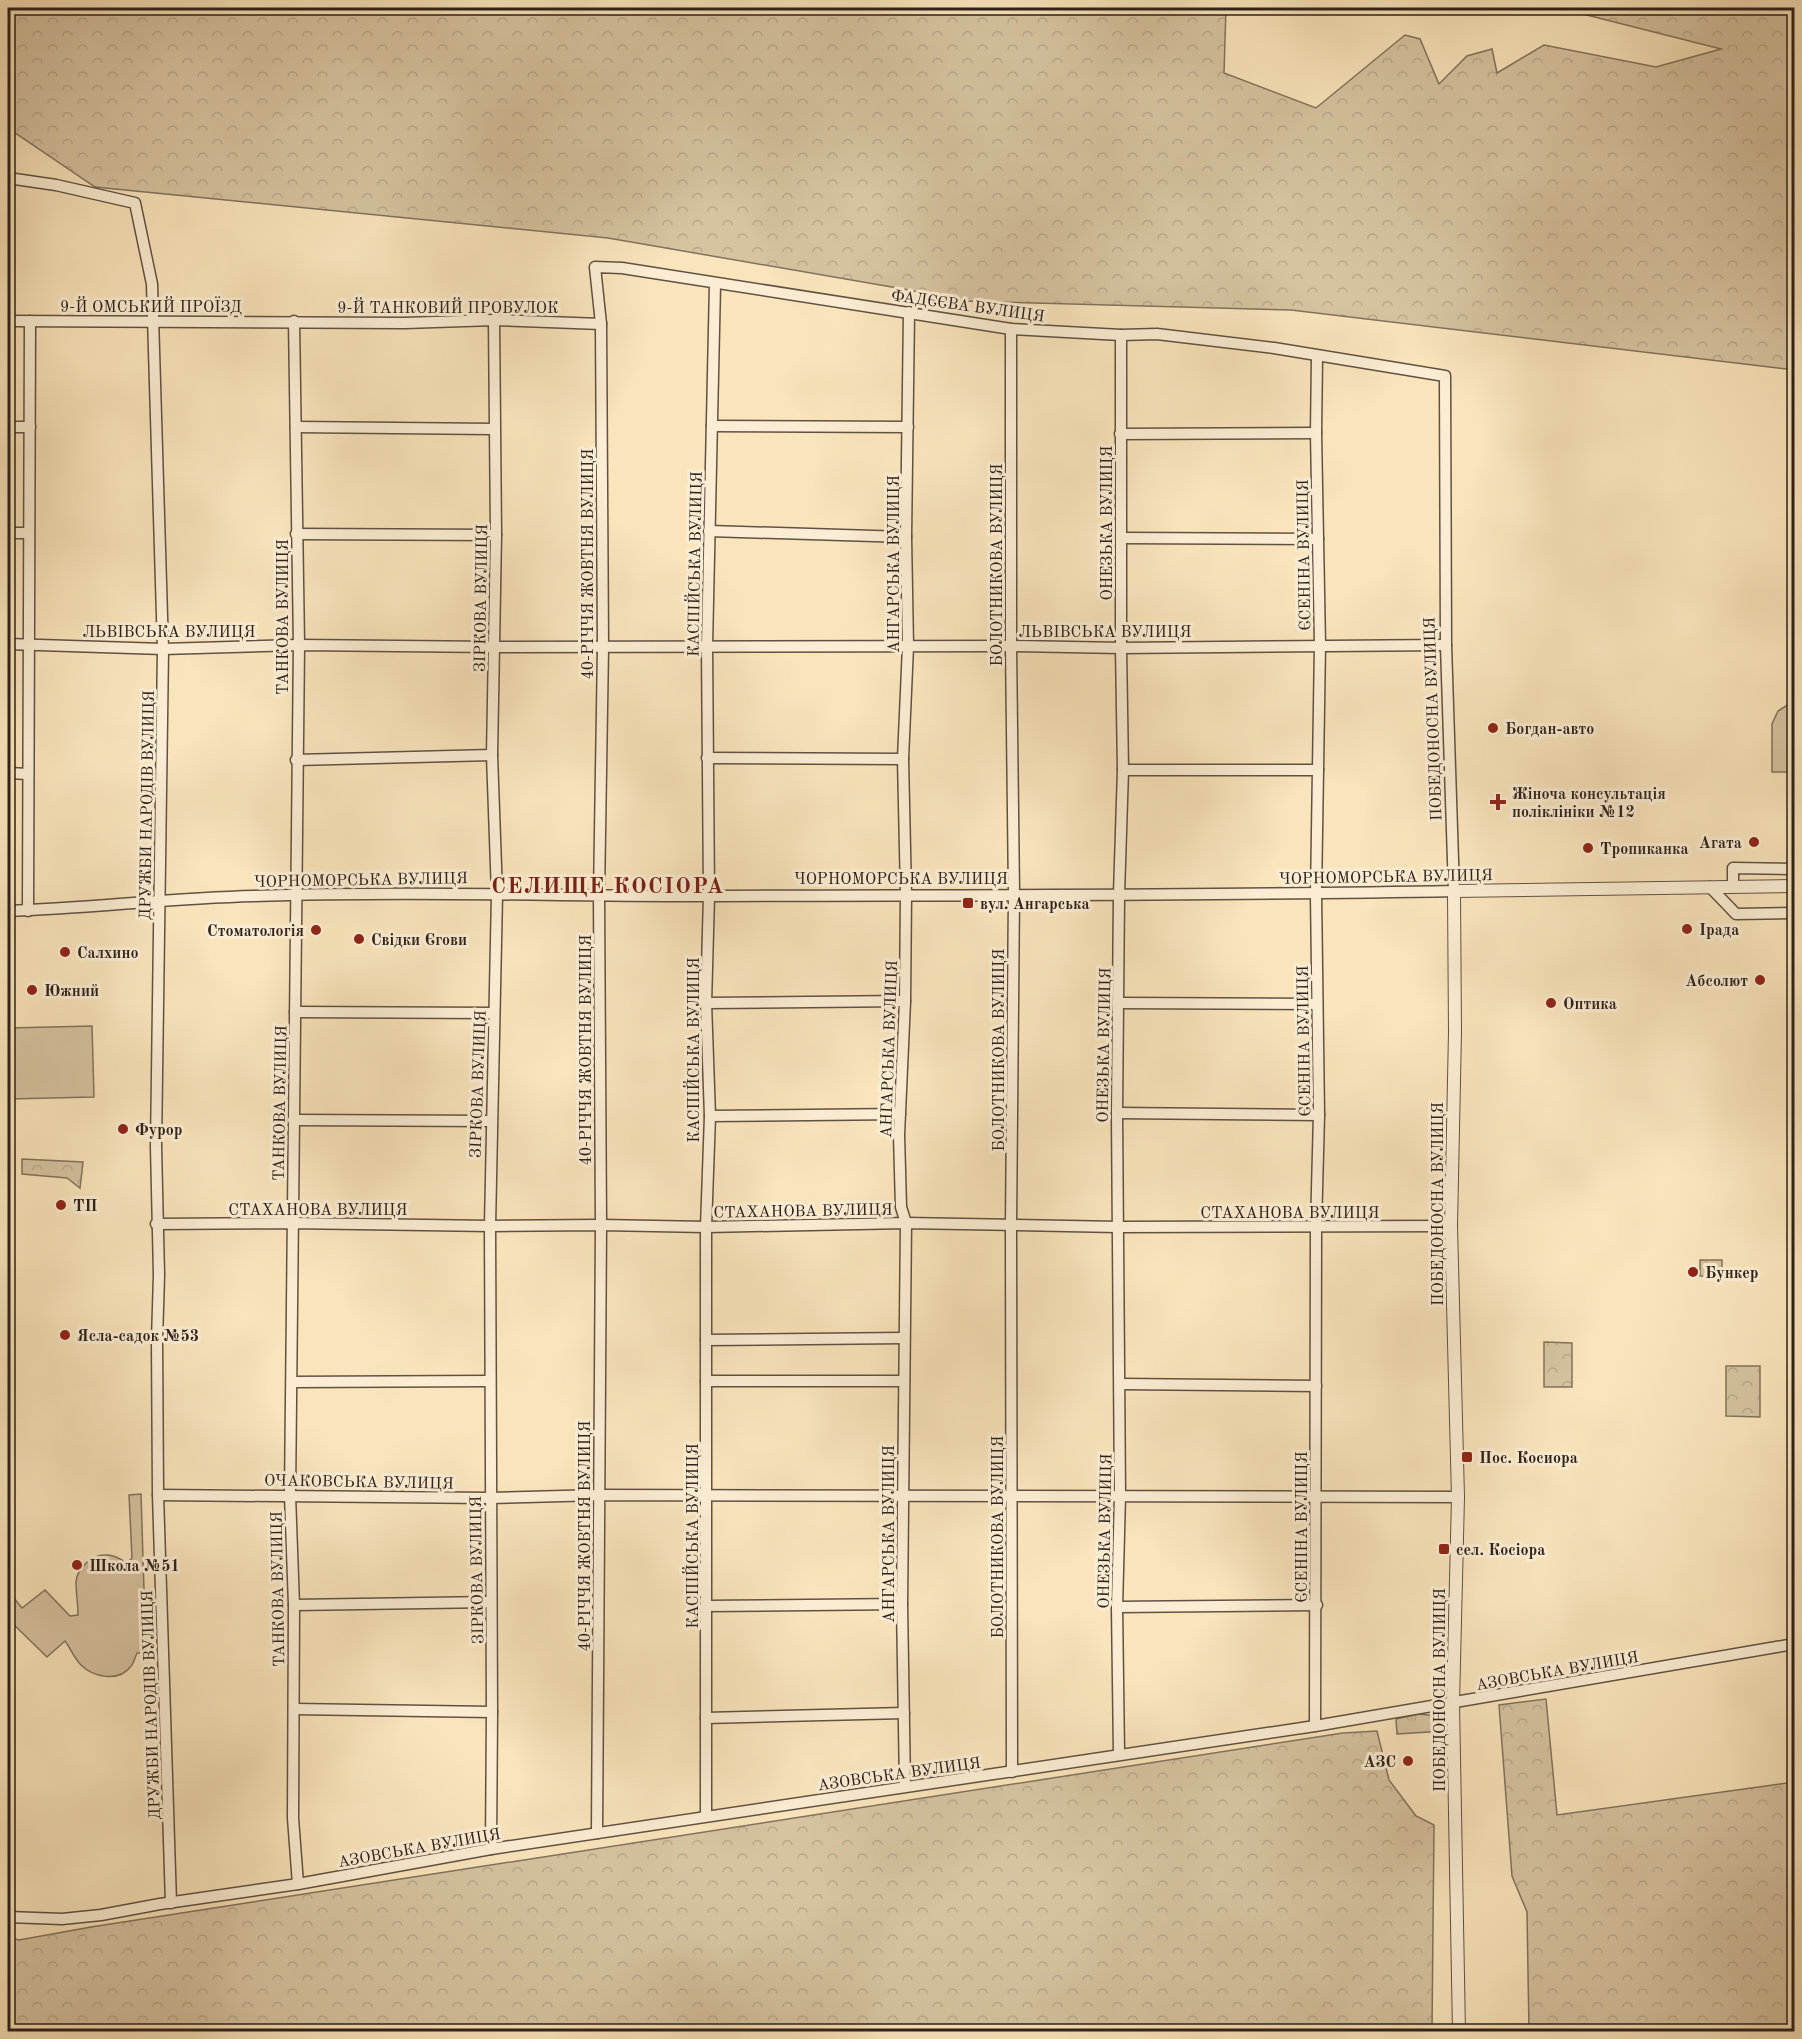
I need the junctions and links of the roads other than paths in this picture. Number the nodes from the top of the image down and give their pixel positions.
1 (8, 178) edge
2 (595, 267) joint
3 (715, 284) junction
4 (909, 312) junction
5 (494, 320) junction
6 (8, 321) edge
7 (30, 321) junction
8 (152, 321) junction
9 (294, 321) junction
10 (602, 324) junction
11 (1011, 329) junction
12 (1121, 335) junction
13 (1317, 356) junction
14 (1445, 376) joint
15 (712, 426) junction
16 (8, 427) edge
17 (30, 427) junction
18 (296, 427) junction
19 (908, 427) junction
20 (494, 429) junction
21 (1316, 433) junction
22 (1120, 434) junction
23 (709, 531) junction
24 (8, 533) edge
25 (28, 533) junction
26 (297, 534) junction
27 (496, 535) junction
28 (906, 537) junction
29 (1122, 538) junction
30 (1318, 539) junction
31 (8, 644) edge
32 (28, 644) junction
33 (299, 645) junction
34 (1320, 645) junction
35 (1446, 645) junction
36 (603, 646) junction
37 (707, 646) junction
38 (908, 646) junction
39 (1011, 646) junction
40 (494, 647) junction
41 (1121, 648) junction
42 (163, 649) junction
43 (492, 755) junction
44 (708, 758) junction
45 (903, 759) junction
46 (296, 760) junction
47 (1124, 770) junction
48 (1318, 770) junction
49 (8, 773) edge
50 (28, 774) junction
51 (1794, 868) edge
52 (1794, 886) edge
53 (1710, 887) junction
54 (1733, 887) junction
55 (1454, 891) junction
56 (497, 894) junction
57 (906, 894) junction
58 (1014, 894) junction
59 (1119, 894) junction
60 (1316, 894) junction
61 (296, 895) junction
62 (599, 895) junction
63 (709, 896) junction
64 (160, 902) junction
65 (8, 911) edge
66 (28, 911) junction
67 (1794, 913) edge
68 (905, 1001) junction
69 (1119, 1003) junction
70 (706, 1004) junction
71 (1317, 1004) junction
72 (295, 1012) junction
73 (494, 1014) junction
74 (1117, 1113) junction
75 (900, 1114) junction
76 (1319, 1115) junction
77 (710, 1116) junction
78 (293, 1120) junction
79 (491, 1121) junction
80 (292, 1223) junction
81 (906, 1223) junction
82 (156, 1224) junction
83 (1011, 1224) junction
84 (601, 1225) junction
85 (490, 1226) junction
86 (1451, 1226) junction
87 (706, 1227) junction
88 (1118, 1227) junction
89 (1316, 1227) junction
90 (904, 1338) junction
91 (706, 1340) junction
92 (489, 1381) junction
93 (706, 1381) junction
94 (904, 1381) junction
95 (292, 1382) junction
96 (1119, 1384) junction
97 (1316, 1386) junction
98 (158, 1495) junction
99 (290, 1495) junction
100 (599, 1496) junction
101 (708, 1496) junction
102 (1012, 1496) junction
103 (1120, 1496) junction
104 (904, 1497) junction
105 (1315, 1497) junction
106 (1458, 1497) junction
107 (490, 1498) junction
108 (491, 1602) junction
109 (902, 1604) junction
110 (294, 1605) junction
111 (1317, 1605) junction
112 (706, 1606) junction
113 (1117, 1607) junction
114 (1794, 1644) edge
115 (1453, 1703) junction
116 (294, 1709) junction
117 (492, 1712) junction
118 (904, 1713) junction
119 (706, 1718) junction
120 (1316, 1726) junction
121 (1119, 1754) junction
122 (1012, 1772) junction
123 (905, 1786) junction
124 (706, 1816) junction
125 (597, 1833) junction
126 (491, 1849) junction
127 (298, 1884) junction
128 (171, 1902) junction
129 (8, 1917) edge
130 (1459, 2031) edge

1 - 8 street, ДРУЖБИ НАРОДІВ ВУЛИЦЯ
2 - 3 street, ФАДЄЄВА ВУЛИЦЯ
2 - 10 street, 40-РІЧЧЯ ЖОВТНЯ ВУЛИЦЯ
3 - 4 street, ФАДЄЄВА ВУЛИЦЯ
3 - 15 street, КАСПІЙСЬКА ВУЛИЦЯ
4 - 11 street, ФАДЄЄВА ВУЛИЦЯ
4 - 19 street, АНГАРСЬКА ВУЛИЦЯ
5 - 9 street, 9-Й ТАНКОВИЙ ПРОВУЛОК
5 - 10 street, 9-Й ТАНКОВИЙ ПРОВУЛОК
5 - 20 street, ЗІРКОВА ВУЛИЦЯ
6 - 7 street, 9-Й ОМСЬКИЙ ПРОЇЗД
7 - 8 street, 9-Й ОМСЬКИЙ ПРОЇЗД
7 - 17 street
8 - 9 street, 9-Й ОМСЬКИЙ ПРОЇЗД
8 - 42 street, ДРУЖБИ НАРОДІВ ВУЛИЦЯ
9 - 18 street, ТАНКОВА ВУЛИЦЯ
10 - 36 street, 40-РІЧЧЯ ЖОВТНЯ ВУЛИЦЯ
11 - 12 street, ФАДЄЄВА ВУЛИЦЯ
11 - 39 street, БОЛОТНИКОВА ВУЛИЦЯ
12 - 13 street, ФАДЄЄВА ВУЛИЦЯ
12 - 22 street, ОНЕЗЬКА ВУЛИЦЯ
13 - 14 street, ФАДЄЄВА ВУЛИЦЯ
13 - 21 street, ЄСЕНІНА ВУЛИЦЯ
14 - 35 street, ПОБЕДОНОСНА ВУЛИЦЯ
15 - 19 street
15 - 23 street, КАСПІЙСЬКА ВУЛИЦЯ
16 - 17 street
17 - 25 street
18 - 20 street
18 - 26 street, ТАНКОВА ВУЛИЦЯ
19 - 28 street, АНГАРСЬКА ВУЛИЦЯ
20 - 27 street, ЗІРКОВА ВУЛИЦЯ
21 - 22 street
21 - 30 street, ЄСЕНІНА ВУЛИЦЯ
22 - 29 street, ОНЕЗЬКА ВУЛИЦЯ
23 - 28 street
23 - 37 street, КАСПІЙСЬКА ВУЛИЦЯ
24 - 25 street
25 - 32 street
26 - 27 street
26 - 33 street, ТАНКОВА ВУЛИЦЯ
27 - 40 street, ЗІРКОВА ВУЛИЦЯ
28 - 38 street, АНГАРСЬКА ВУЛИЦЯ
29 - 30 street
29 - 41 street, ОНЕЗЬКА ВУЛИЦЯ
30 - 34 street, ЄСЕНІНА ВУЛИЦЯ
31 - 32 street, ЛЬВІВСЬКА ВУЛИЦЯ
32 - 42 street, ЛЬВІВСЬКА ВУЛИЦЯ
32 - 50 street
33 - 40 street, ЛЬВІВСЬКА ВУЛИЦЯ
33 - 42 street, ЛЬВІВСЬКА ВУЛИЦЯ
33 - 46 street, ТАНКОВА ВУЛИЦЯ
34 - 35 street, ЛЬВІВСЬКА ВУЛИЦЯ
34 - 41 street, ЛЬВІВСЬКА ВУЛИЦЯ
34 - 48 street, ЄСЕНІНА ВУЛИЦЯ
35 - 55 street, ПОБЕДОНОСНА ВУЛИЦЯ
36 - 37 street, ЛЬВІВСЬКА ВУЛИЦЯ
36 - 40 street, ЛЬВІВСЬКА ВУЛИЦЯ
36 - 62 street, 40-РІЧЧЯ ЖОВТНЯ ВУЛИЦЯ
37 - 38 street, ЛЬВІВСЬКА ВУЛИЦЯ
37 - 44 street, КАСПІЙСЬКА ВУЛИЦЯ
38 - 39 street, ЛЬВІВСЬКА ВУЛИЦЯ
38 - 45 street, АНГАРСЬКА ВУЛИЦЯ
39 - 41 street, ЛЬВІВСЬКА ВУЛИЦЯ
39 - 58 street, БОЛОТНИКОВА ВУЛИЦЯ
40 - 43 street, ЗІРКОВА ВУЛИЦЯ
41 - 47 street, ОНЕЗЬКА ВУЛИЦЯ
42 - 64 street, ДРУЖБИ НАРОДІВ ВУЛИЦЯ
43 - 46 street
43 - 56 street, ЗІРКОВА ВУЛИЦЯ
44 - 45 street
44 - 63 street, КАСПІЙСЬКА ВУЛИЦЯ
45 - 57 street, АНГАРСЬКА ВУЛИЦЯ
46 - 61 street, ТАНКОВА ВУЛИЦЯ
47 - 48 street
47 - 59 street, ОНЕЗЬКА ВУЛИЦЯ
48 - 60 street, ЄСЕНІНА ВУЛИЦЯ
49 - 50 street
50 - 66 street
51 - 54 street
52 - 54 street, ЧОРНОМОРСЬКА ВУЛИЦЯ
53 - 54 street, ЧОРНОМОРСЬКА ВУЛИЦЯ
53 - 55 street, ЧОРНОМОРСЬКА ВУЛИЦЯ
53 - 67 street
55 - 60 street, ЧОРНОМОРСЬКА ВУЛИЦЯ
55 - 86 street, ПОБЕДОНОСНА ВУЛИЦЯ
56 - 61 street, ЧОРНОМОРСЬКА ВУЛИЦЯ
56 - 62 street, ЧОРНОМОРСЬКА ВУЛИЦЯ
56 - 73 street, ЗІРКОВА ВУЛИЦЯ
57 - 58 street, ЧОРНОМОРСЬКА ВУЛИЦЯ
57 - 63 street, ЧОРНОМОРСЬКА ВУЛИЦЯ
57 - 68 street, АНГАРСЬКА ВУЛИЦЯ
58 - 59 street, ЧОРНОМОРСЬКА ВУЛИЦЯ
58 - 83 street, БОЛОТНИКОВА ВУЛИЦЯ
59 - 60 street, ЧОРНОМОРСЬКА ВУЛИЦЯ
59 - 69 street, ОНЕЗЬКА ВУЛИЦЯ
60 - 71 street, ЄСЕНІНА ВУЛИЦЯ
61 - 64 street, ЧОРНОМОРСЬКА ВУЛИЦЯ
61 - 72 street, ТАНКОВА ВУЛИЦЯ
62 - 63 street, ЧОРНОМОРСЬКА ВУЛИЦЯ
62 - 84 street, 40-РІЧЧЯ ЖОВТНЯ ВУЛИЦЯ
63 - 70 street, КАСПІЙСЬКА ВУЛИЦЯ
64 - 66 street, ЧОРНОМОРСЬКА ВУЛИЦЯ
64 - 82 street, ДРУЖБИ НАРОДІВ ВУЛИЦЯ
65 - 66 street, ЧОРНОМОРСЬКА ВУЛИЦЯ
68 - 70 street
68 - 75 street, АНГАРСЬКА ВУЛИЦЯ
69 - 71 street
69 - 74 street, ОНЕЗЬКА ВУЛИЦЯ
70 - 77 street, КАСПІЙСЬКА ВУЛИЦЯ
71 - 76 street, ЄСЕНІНА ВУЛИЦЯ
72 - 73 street
72 - 78 street, ТАНКОВА ВУЛИЦЯ
73 - 79 street, ЗІРКОВА ВУЛИЦЯ
74 - 76 street
74 - 88 street, ОНЕЗЬКА ВУЛИЦЯ
75 - 77 street
75 - 81 street, АНГАРСЬКА ВУЛИЦЯ
76 - 89 street, ЄСЕНІНА ВУЛИЦЯ
77 - 87 street, КАСПІЙСЬКА ВУЛИЦЯ
78 - 79 street
78 - 80 street, ТАНКОВА ВУЛИЦЯ
79 - 85 street, ЗІРКОВА ВУЛИЦЯ
80 - 82 street, СТАХАНОВА ВУЛИЦЯ
80 - 85 street, СТАХАНОВА ВУЛИЦЯ
80 - 95 street, ТАНКОВА ВУЛИЦЯ
81 - 83 street, СТАХАНОВА ВУЛИЦЯ
81 - 87 street, СТАХАНОВА ВУЛИЦЯ
81 - 90 street, АНГАРСЬКА ВУЛИЦЯ
82 - 98 street, ДРУЖБИ НАРОДІВ ВУЛИЦЯ
83 - 88 street, СТАХАНОВА ВУЛИЦЯ
83 - 102 street, БОЛОТНИКОВА ВУЛИЦЯ
84 - 85 street, СТАХАНОВА ВУЛИЦЯ
84 - 87 street, СТАХАНОВА ВУЛИЦЯ
84 - 100 street, 40-РІЧЧЯ ЖОВТНЯ ВУЛИЦЯ
85 - 92 street, ЗІРКОВА ВУЛИЦЯ
86 - 89 street, СТАХАНОВА ВУЛИЦЯ
86 - 106 street, ПОБЕДОНОСНА ВУЛИЦЯ
87 - 91 street, КАСПІЙСЬКА ВУЛИЦЯ
88 - 89 street, СТАХАНОВА ВУЛИЦЯ
88 - 96 street, ОНЕЗЬКА ВУЛИЦЯ
89 - 97 street, ЄСЕНІНА ВУЛИЦЯ
90 - 91 street
90 - 94 street, АНГАРСЬКА ВУЛИЦЯ
91 - 93 street, КАСПІЙСЬКА ВУЛИЦЯ
92 - 95 street
92 - 107 street, ЗІРКОВА ВУЛИЦЯ
93 - 94 street
93 - 101 street, КАСПІЙСЬКА ВУЛИЦЯ
94 - 104 street, АНГАРСЬКА ВУЛИЦЯ
95 - 99 street, ТАНКОВА ВУЛИЦЯ
96 - 97 street
96 - 103 street, ОНЕЗЬКА ВУЛИЦЯ
97 - 105 street, ЄСЕНІНА ВУЛИЦЯ
98 - 99 street, ОЧАКОВСЬКА ВУЛИЦЯ
98 - 128 street, ДРУЖБИ НАРОДІВ ВУЛИЦЯ
99 - 107 street, ОЧАКОВСЬКА ВУЛИЦЯ
99 - 110 street, ТАНКОВА ВУЛИЦЯ
100 - 101 street, ОЧАКОВСЬКА ВУЛИЦЯ
100 - 107 street, ОЧАКОВСЬКА ВУЛИЦЯ
100 - 125 street, 40-РІЧЧЯ ЖОВТНЯ ВУЛИЦЯ
101 - 104 street, ОЧАКОВСЬКА ВУЛИЦЯ
101 - 112 street, КАСПІЙСЬКА ВУЛИЦЯ
102 - 103 street, ОЧАКОВСЬКА ВУЛИЦЯ
102 - 104 street, ОЧАКОВСЬКА ВУЛИЦЯ
102 - 122 street, БОЛОТНИКОВА ВУЛИЦЯ
103 - 105 street, ОЧАКОВСЬКА ВУЛИЦЯ
103 - 113 street, ОНЕЗЬКА ВУЛИЦЯ
104 - 109 street, АНГАРСЬКА ВУЛИЦЯ
105 - 106 street, ОЧАКОВСЬКА ВУЛИЦЯ
105 - 111 street, ЄСЕНІНА ВУЛИЦЯ
106 - 115 street, ПОБЕДОНОСНА ВУЛИЦЯ
107 - 108 street, ЗІРКОВА ВУЛИЦЯ
108 - 110 street
108 - 117 street, ЗІРКОВА ВУЛИЦЯ
109 - 112 street
109 - 118 street, АНГАРСЬКА ВУЛИЦЯ
110 - 116 street, ТАНКОВА ВУЛИЦЯ
111 - 113 street
111 - 120 street, ЄСЕНІНА ВУЛИЦЯ
112 - 119 street, КАСПІЙСЬКА ВУЛИЦЯ
113 - 121 street, ОНЕЗЬКА ВУЛИЦЯ
114 - 115 street, АЗОВСЬКА ВУЛИЦЯ
115 - 120 street, АЗОВСЬКА ВУЛИЦЯ
115 - 130 street, ПОБЕДОНОСНА ВУЛИЦЯ
116 - 117 street
116 - 127 street, ТАНКОВА ВУЛИЦЯ
117 - 126 street, ЗІРКОВА ВУЛИЦЯ
118 - 119 street
118 - 123 street, АНГАРСЬКА ВУЛИЦЯ
119 - 124 street, КАСПІЙСЬКА ВУЛИЦЯ
120 - 121 street, АЗОВСЬКА ВУЛИЦЯ
121 - 122 street, АЗОВСЬКА ВУЛИЦЯ
122 - 123 street, АЗОВСЬКА ВУЛИЦЯ
123 - 124 street, АЗОВСЬКА ВУЛИЦЯ
124 - 125 street, АЗОВСЬКА ВУЛИЦЯ
125 - 126 street, АЗОВСЬКА ВУЛИЦЯ
126 - 127 street, АЗОВСЬКА ВУЛИЦЯ
127 - 128 street, АЗОВСЬКА ВУЛИЦЯ
128 - 129 street, АЗОВСЬКА ВУЛИЦЯ

